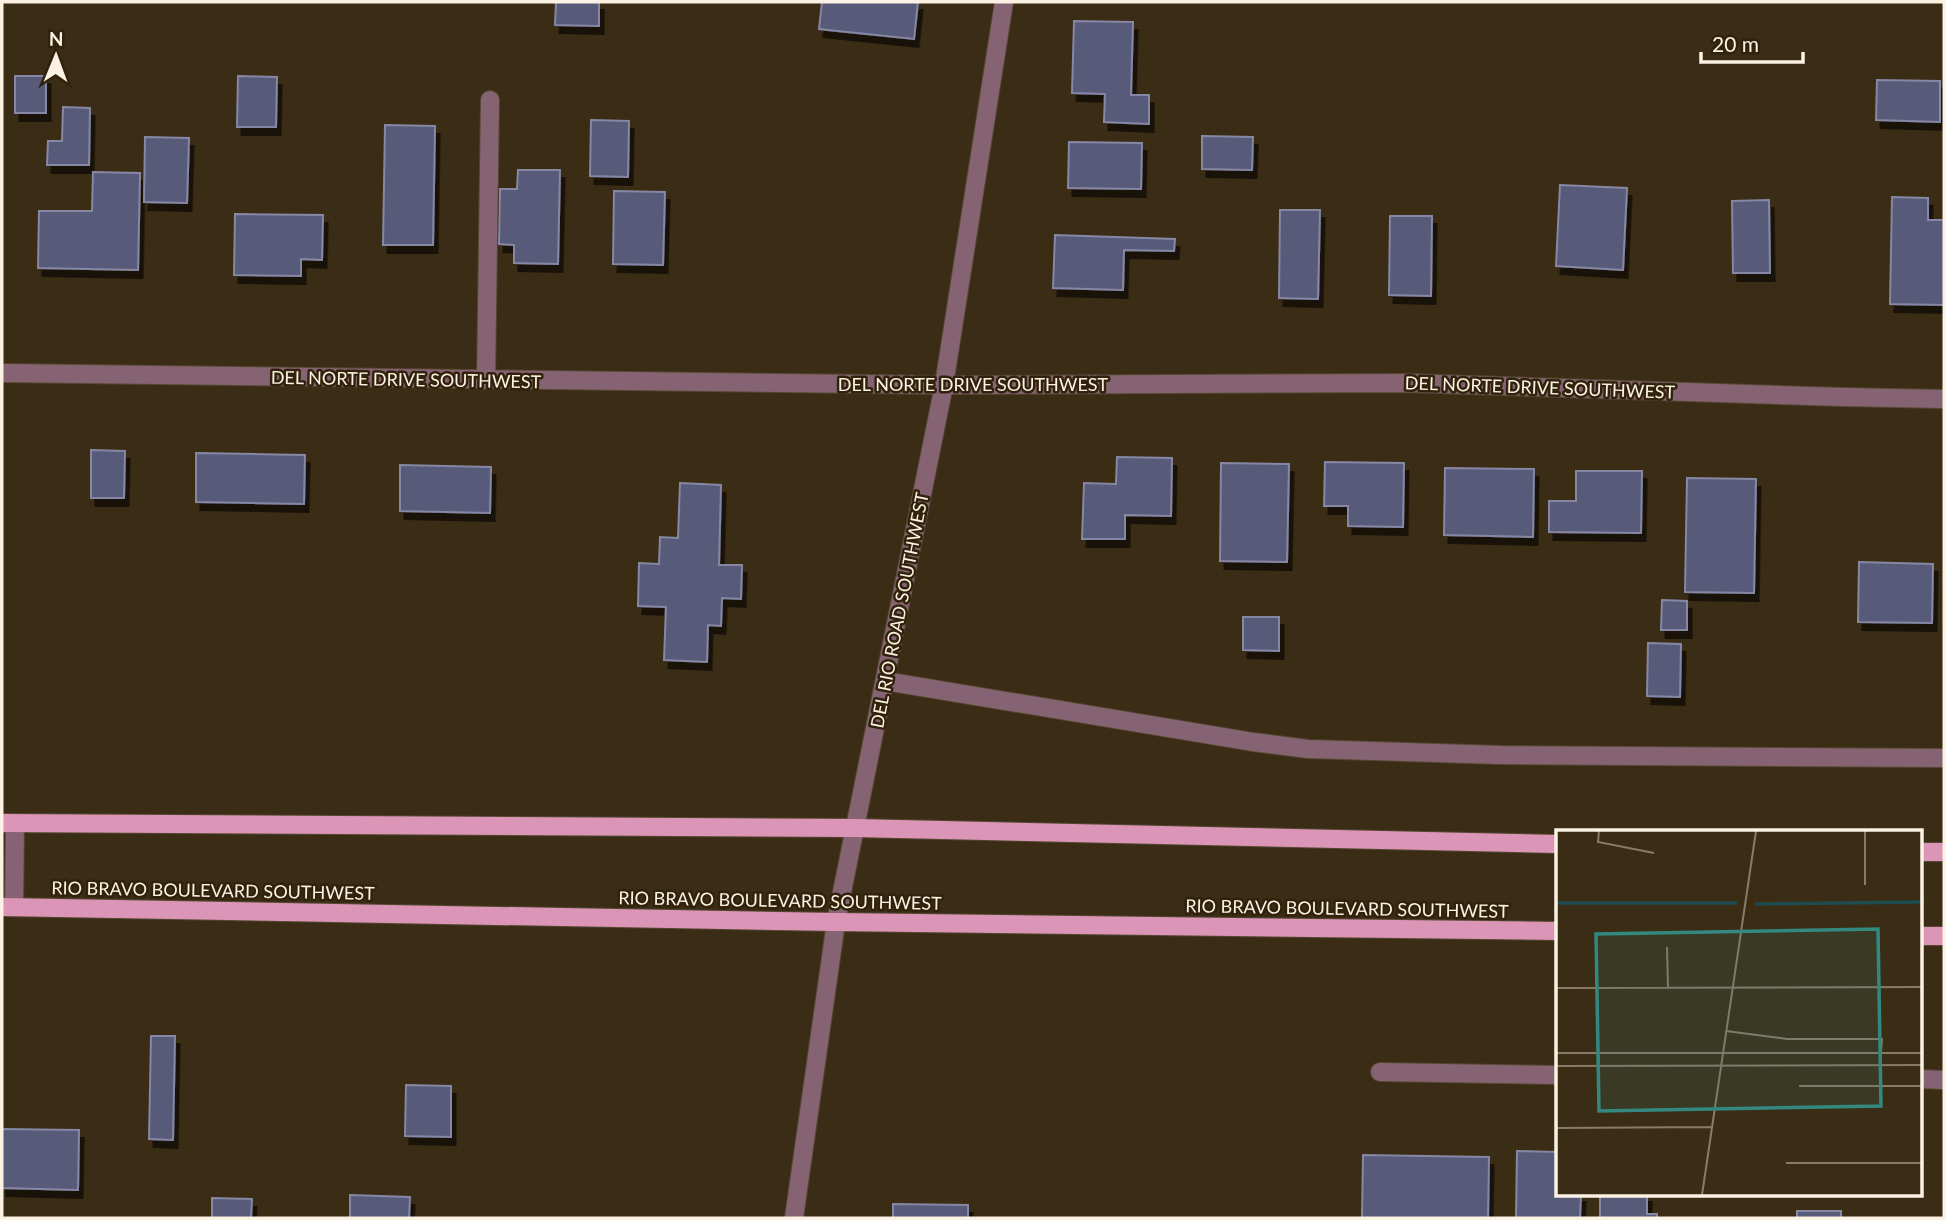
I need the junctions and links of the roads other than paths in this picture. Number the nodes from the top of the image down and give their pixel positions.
1 (1004, 2) edge
2 (490, 100) dead end
3 (2, 373) edge
4 (486, 380) junction
5 (944, 386) junction
6 (1944, 398) edge
7 (885, 681) junction
8 (1944, 758) edge
9 (9, 823) edge
10 (855, 828) junction
11 (1556, 844) edge
12 (1922, 852) edge
13 (1944, 852) edge
14 (8, 907) edge
15 (836, 922) junction
16 (1556, 931) edge
17 (1922, 936) edge
18 (1944, 936) edge
19 (1380, 1072) dead end
20 (1556, 1074) edge
21 (1922, 1079) edge
22 (1944, 1080) edge
23 (794, 1218) edge

1 - 5 street, DEL RIO ROAD SOUTHWEST
2 - 4 street
3 - 4 street, DEL NORTE DRIVE SOUTHWEST
4 - 5 street, DEL NORTE DRIVE SOUTHWEST
5 - 6 street, DEL NORTE DRIVE SOUTHWEST
5 - 7 street, DEL RIO ROAD SOUTHWEST
7 - 8 street
7 - 10 street, DEL RIO ROAD SOUTHWEST
9 - 10 main road
9 - 14 street
10 - 11 main road
10 - 15 street, DEL RIO ROAD SOUTHWEST
12 - 13 main road
14 - 15 main road, RIO BRAVO BOULEVARD SOUTHWEST
15 - 16 main road, RIO BRAVO BOULEVARD SOUTHWEST
15 - 23 street, DEL RIO ROAD SOUTHWEST
17 - 18 main road
19 - 20 street
21 - 22 street

